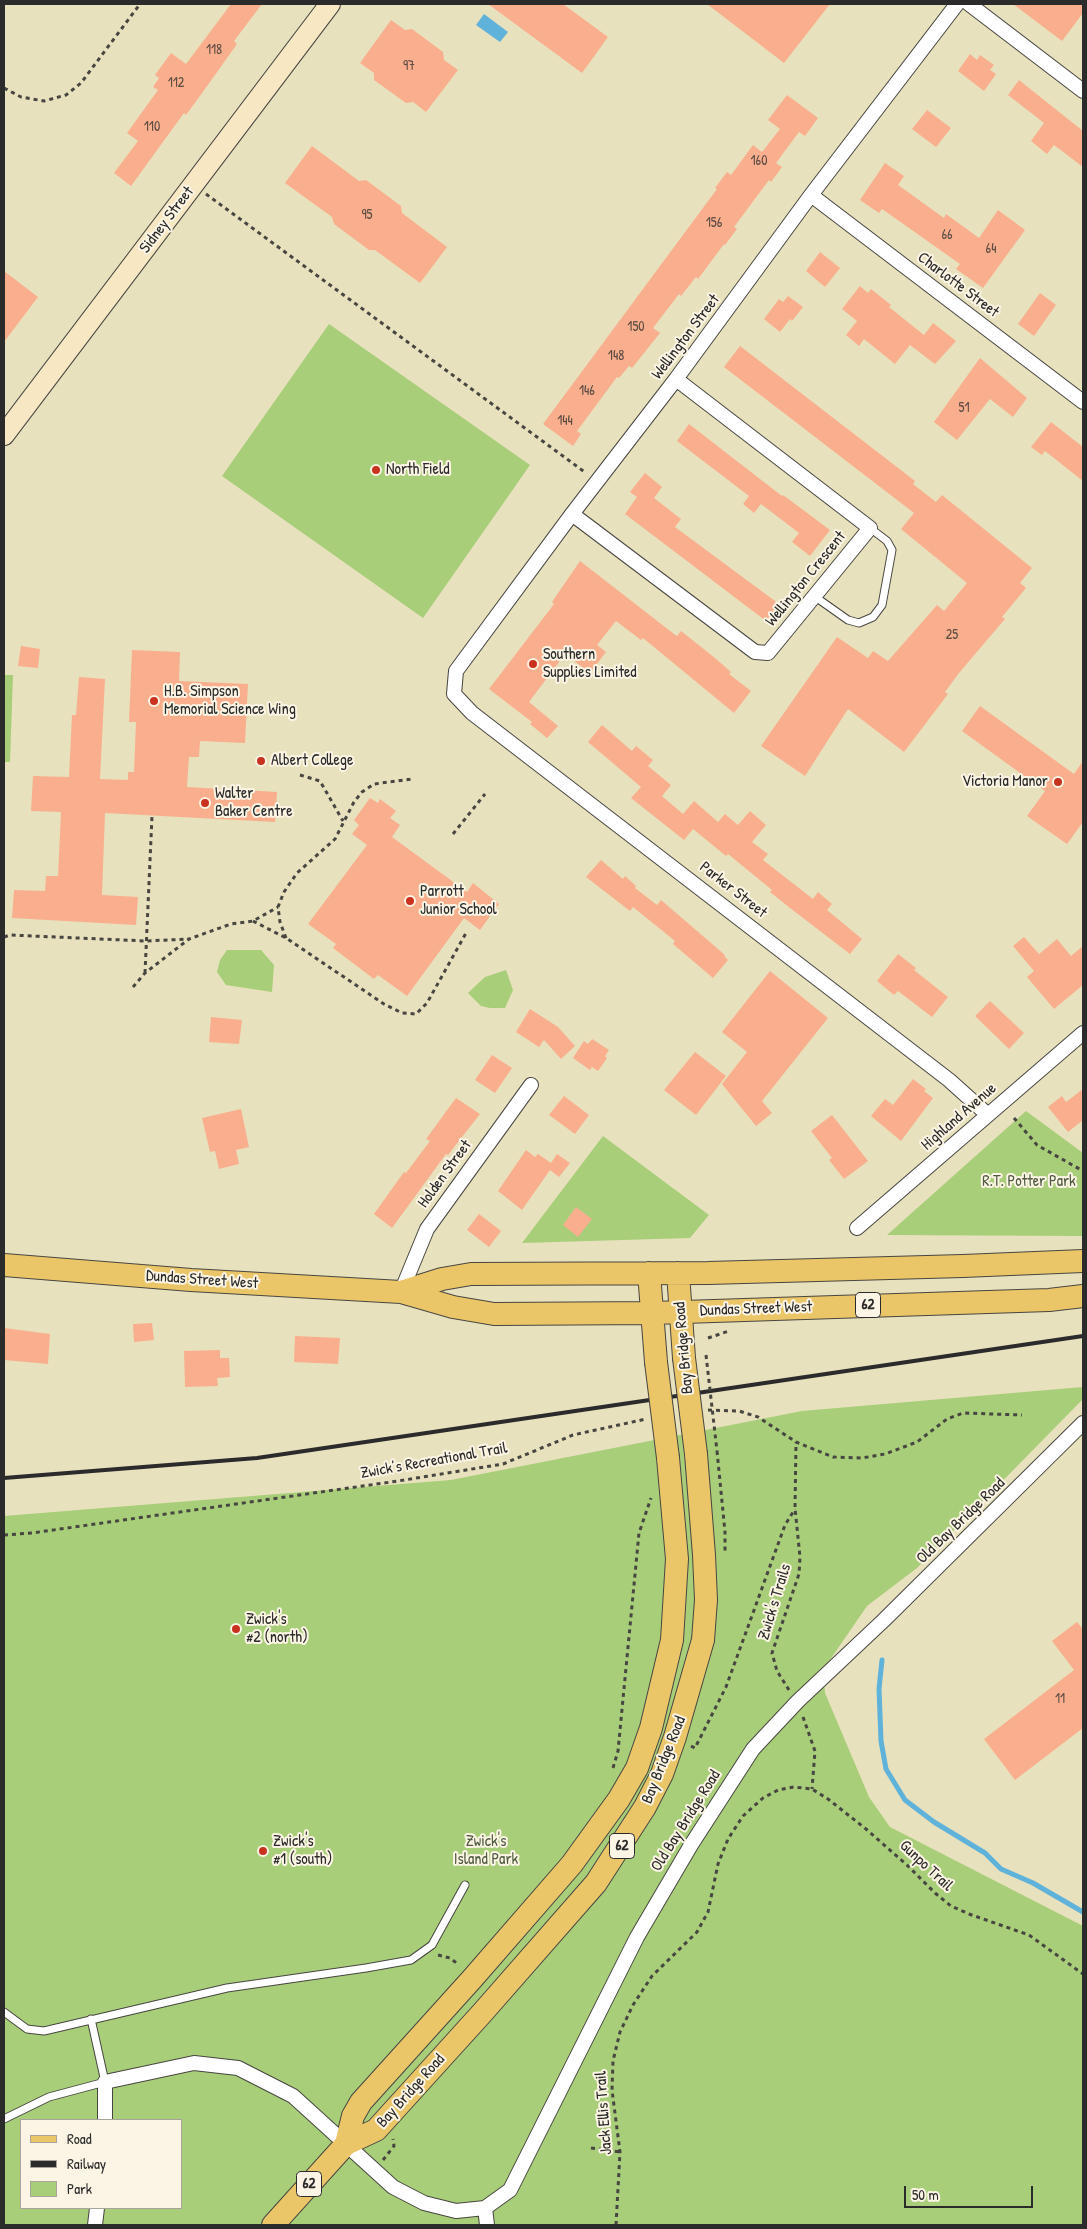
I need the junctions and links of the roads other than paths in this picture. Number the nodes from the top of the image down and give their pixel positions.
1 (330, 4) edge
2 (957, 4) edge
3 (969, 4) edge
4 (1083, 90) edge
5 (811, 196) junction
6 (676, 379) junction
7 (1083, 402) edge
8 (4, 435) edge
9 (572, 514) junction
10 (870, 528) junction
11 (814, 596) junction
12 (454, 694) joint
13 (1083, 1033) edge
14 (531, 1085) dead end
15 (988, 1115) junction
16 (857, 1228) dead end
17 (1083, 1261) edge
18 (4, 1266) edge
19 (678, 1273) junction
20 (649, 1274) junction
21 (401, 1292) junction
22 (1083, 1296) edge
23 (680, 1312) junction
24 (653, 1314) junction
25 (1083, 1423) edge
26 (465, 1885) dead end
27 (4, 2012) edge
28 (91, 2020) junction
29 (105, 2082) junction
30 (4, 2119) edge
31 (105, 2119) edge
32 (346, 2144) junction
33 (486, 2208) junction
34 (97, 2209) edge
35 (94, 2225) edge
36 (273, 2225) edge
37 (487, 2225) edge

1 - 8 main road, Sidney Street
2 - 5 street, Wellington Street
3 - 4 street
5 - 6 street, Wellington Street
5 - 7 street, Charlotte Street
6 - 9 street, Wellington Street
6 - 10 street, Wellington Crescent
9 - 11 street, Wellington Crescent
9 - 12 street, Wellington Street
10 - 11 street, Wellington Crescent
10 - 11 lane
12 - 15 street, Parker Street
13 - 15 street, Highland Avenue
14 - 21 street, Holden Street
15 - 16 street, Highland Avenue
17 - 19 main road, Dundas Street West / 62
18 - 21 main road, Dundas Street West
19 - 20 main road, Dundas Street West / 62
19 - 23 main road, Bay Bridge Road / 62
20 - 21 main road, Dundas Street West
20 - 24 main road, Bay Bridge Road / 62
21 - 24 main road, Dundas Street West / 62
22 - 23 main road, Dundas Street West / 62
23 - 24 main road, Dundas Street West / 62
23 - 32 main road, Bay Bridge Road / 62, bridge
24 - 32 main road, Bay Bridge Road / 62, bridge
25 - 33 street, Old Bay Bridge Road
26 - 28 lane
27 - 28 lane
28 - 29 lane
29 - 30 lane
29 - 31 street
29 - 32 street
32 - 33 street
32 - 36 main road, 62
33 - 37 street
34 - 35 street

